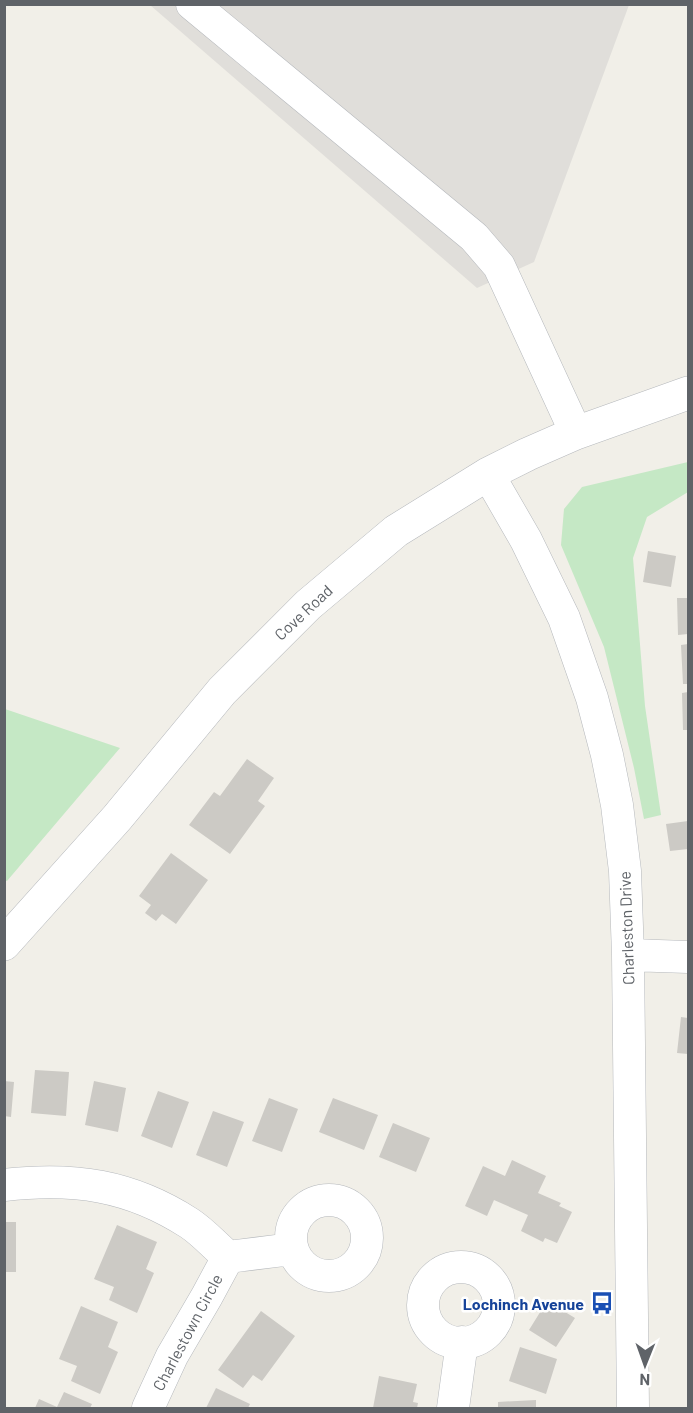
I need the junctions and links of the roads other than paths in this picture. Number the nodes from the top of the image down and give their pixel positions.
1 (192, 4) edge
2 (688, 393) edge
3 (576, 433) junction
4 (488, 474) junction
5 (4, 944) edge
6 (628, 955) junction
7 (688, 957) edge
8 (4, 1185) edge
9 (292, 1249) dead end
10 (228, 1257) junction
11 (462, 1342) dead end
12 (148, 1408) edge
13 (453, 1408) edge
14 (633, 1408) edge

1 - 3 street
2 - 3 street, Cove Road
3 - 4 street, Cove Road
4 - 5 street, Cove Road
4 - 6 street, Charleston Drive
6 - 7 street
6 - 14 street, Charleston Drive
8 - 10 street, Charlestown Circle
9 - 10 street, Charlestown Circle
10 - 12 street, Charlestown Circle
11 - 13 street

